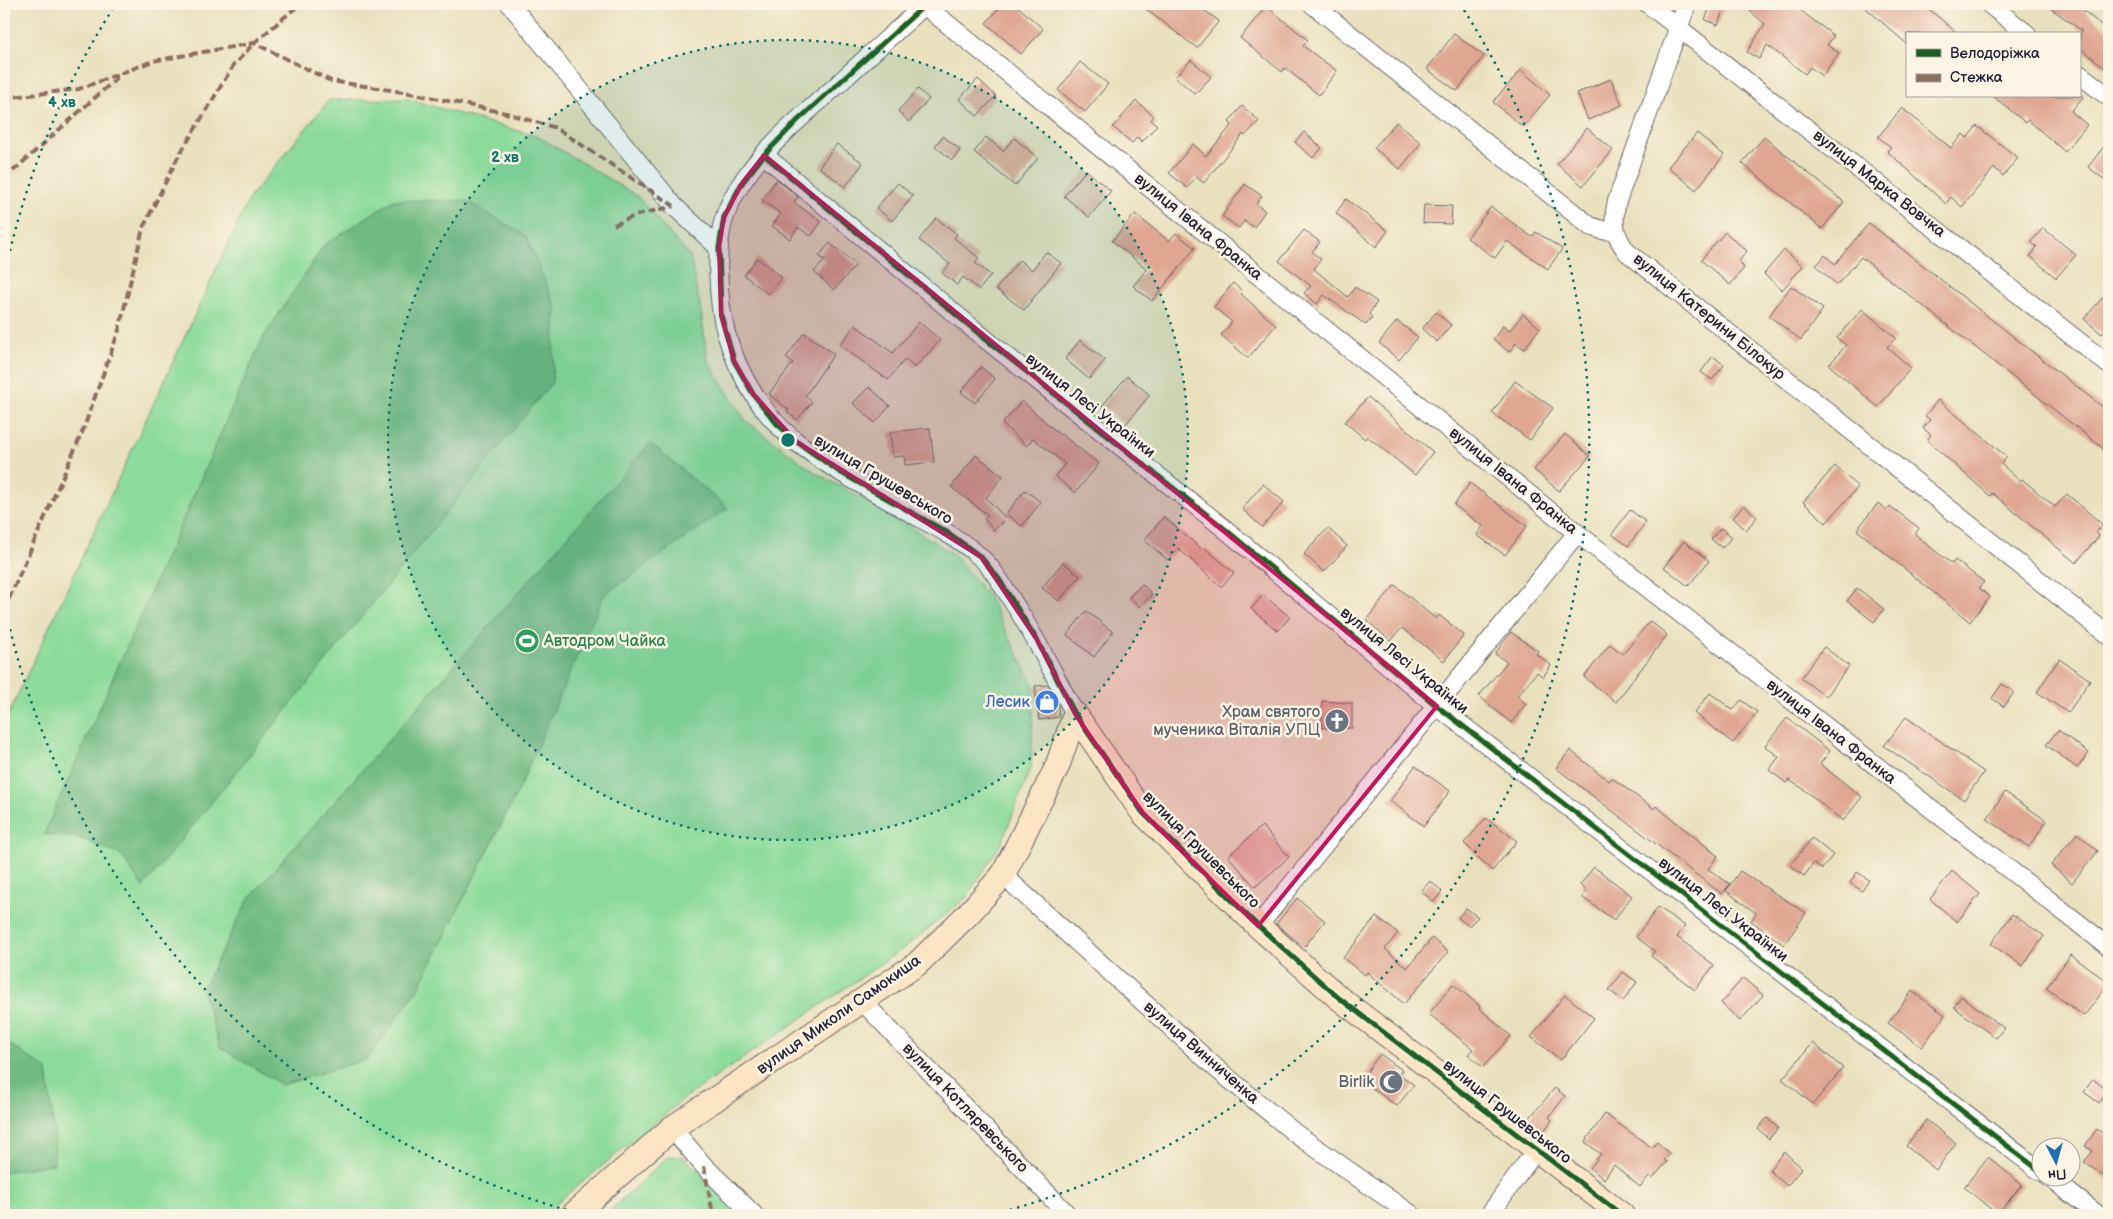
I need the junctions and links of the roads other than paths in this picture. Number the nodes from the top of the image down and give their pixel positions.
1 (510, 4) edge
2 (925, 4) edge
3 (1312, 4) edge
4 (1648, 4) edge
5 (1687, 4) edge
6 (1989, 4) edge
7 (1678, 28) junction
8 (2025, 32) edge
9 (2080, 75) edge
10 (2109, 97) edge
11 (764, 155) junction
12 (1615, 231) junction
13 (719, 248) junction
14 (2109, 366) edge
15 (1577, 533) junction
16 (2109, 636) edge
17 (1437, 706) junction
18 (1075, 714) junction
19 (1003, 875) junction
20 (1258, 926) junction
21 (2109, 947) edge
22 (862, 1001) junction
23 (672, 1128) junction
24 (1536, 1150) junction
25 (2030, 1163) edge
26 (2061, 1186) edge
27 (573, 1215) edge
28 (754, 1215) edge
29 (1068, 1215) edge
30 (1412, 1215) edge
31 (1489, 1215) edge
32 (1622, 1215) edge
33 (2098, 1215) edge

1 - 13 street
2 - 11 street, вулиця Грушевського
2 - 15 street, вулиця Івана Франка
3 - 12 street
4 - 7 street, вулиця Марка Вовчка
5 - 7 street
6 - 8 street
7 - 12 street
7 - 14 street, вулиця Марка Вовчка
9 - 10 street
11 - 13 street, вулиця Грушевського
11 - 17 street, вулиця Лесі Українки
12 - 16 street, вулиця Катерини Білокур
13 - 18 street, вулиця Грушевського
15 - 17 street
15 - 21 street, вулиця Івана Франка
17 - 20 street
17 - 25 street, вулиця Лесі Українки
18 - 19 street, вулиця Миколи Самокиша
18 - 20 street, вулиця Грушевського
19 - 22 street, вулиця Миколи Самокиша
19 - 30 street, вулиця Винниченка
20 - 24 street, вулиця Грушевського
22 - 23 street, вулиця Миколи Самокиша
22 - 29 street, вулиця Котляревського
23 - 27 street, вулиця Миколи Самокиша
23 - 28 street
24 - 31 street
24 - 32 street, вулиця Грушевського
26 - 33 street

